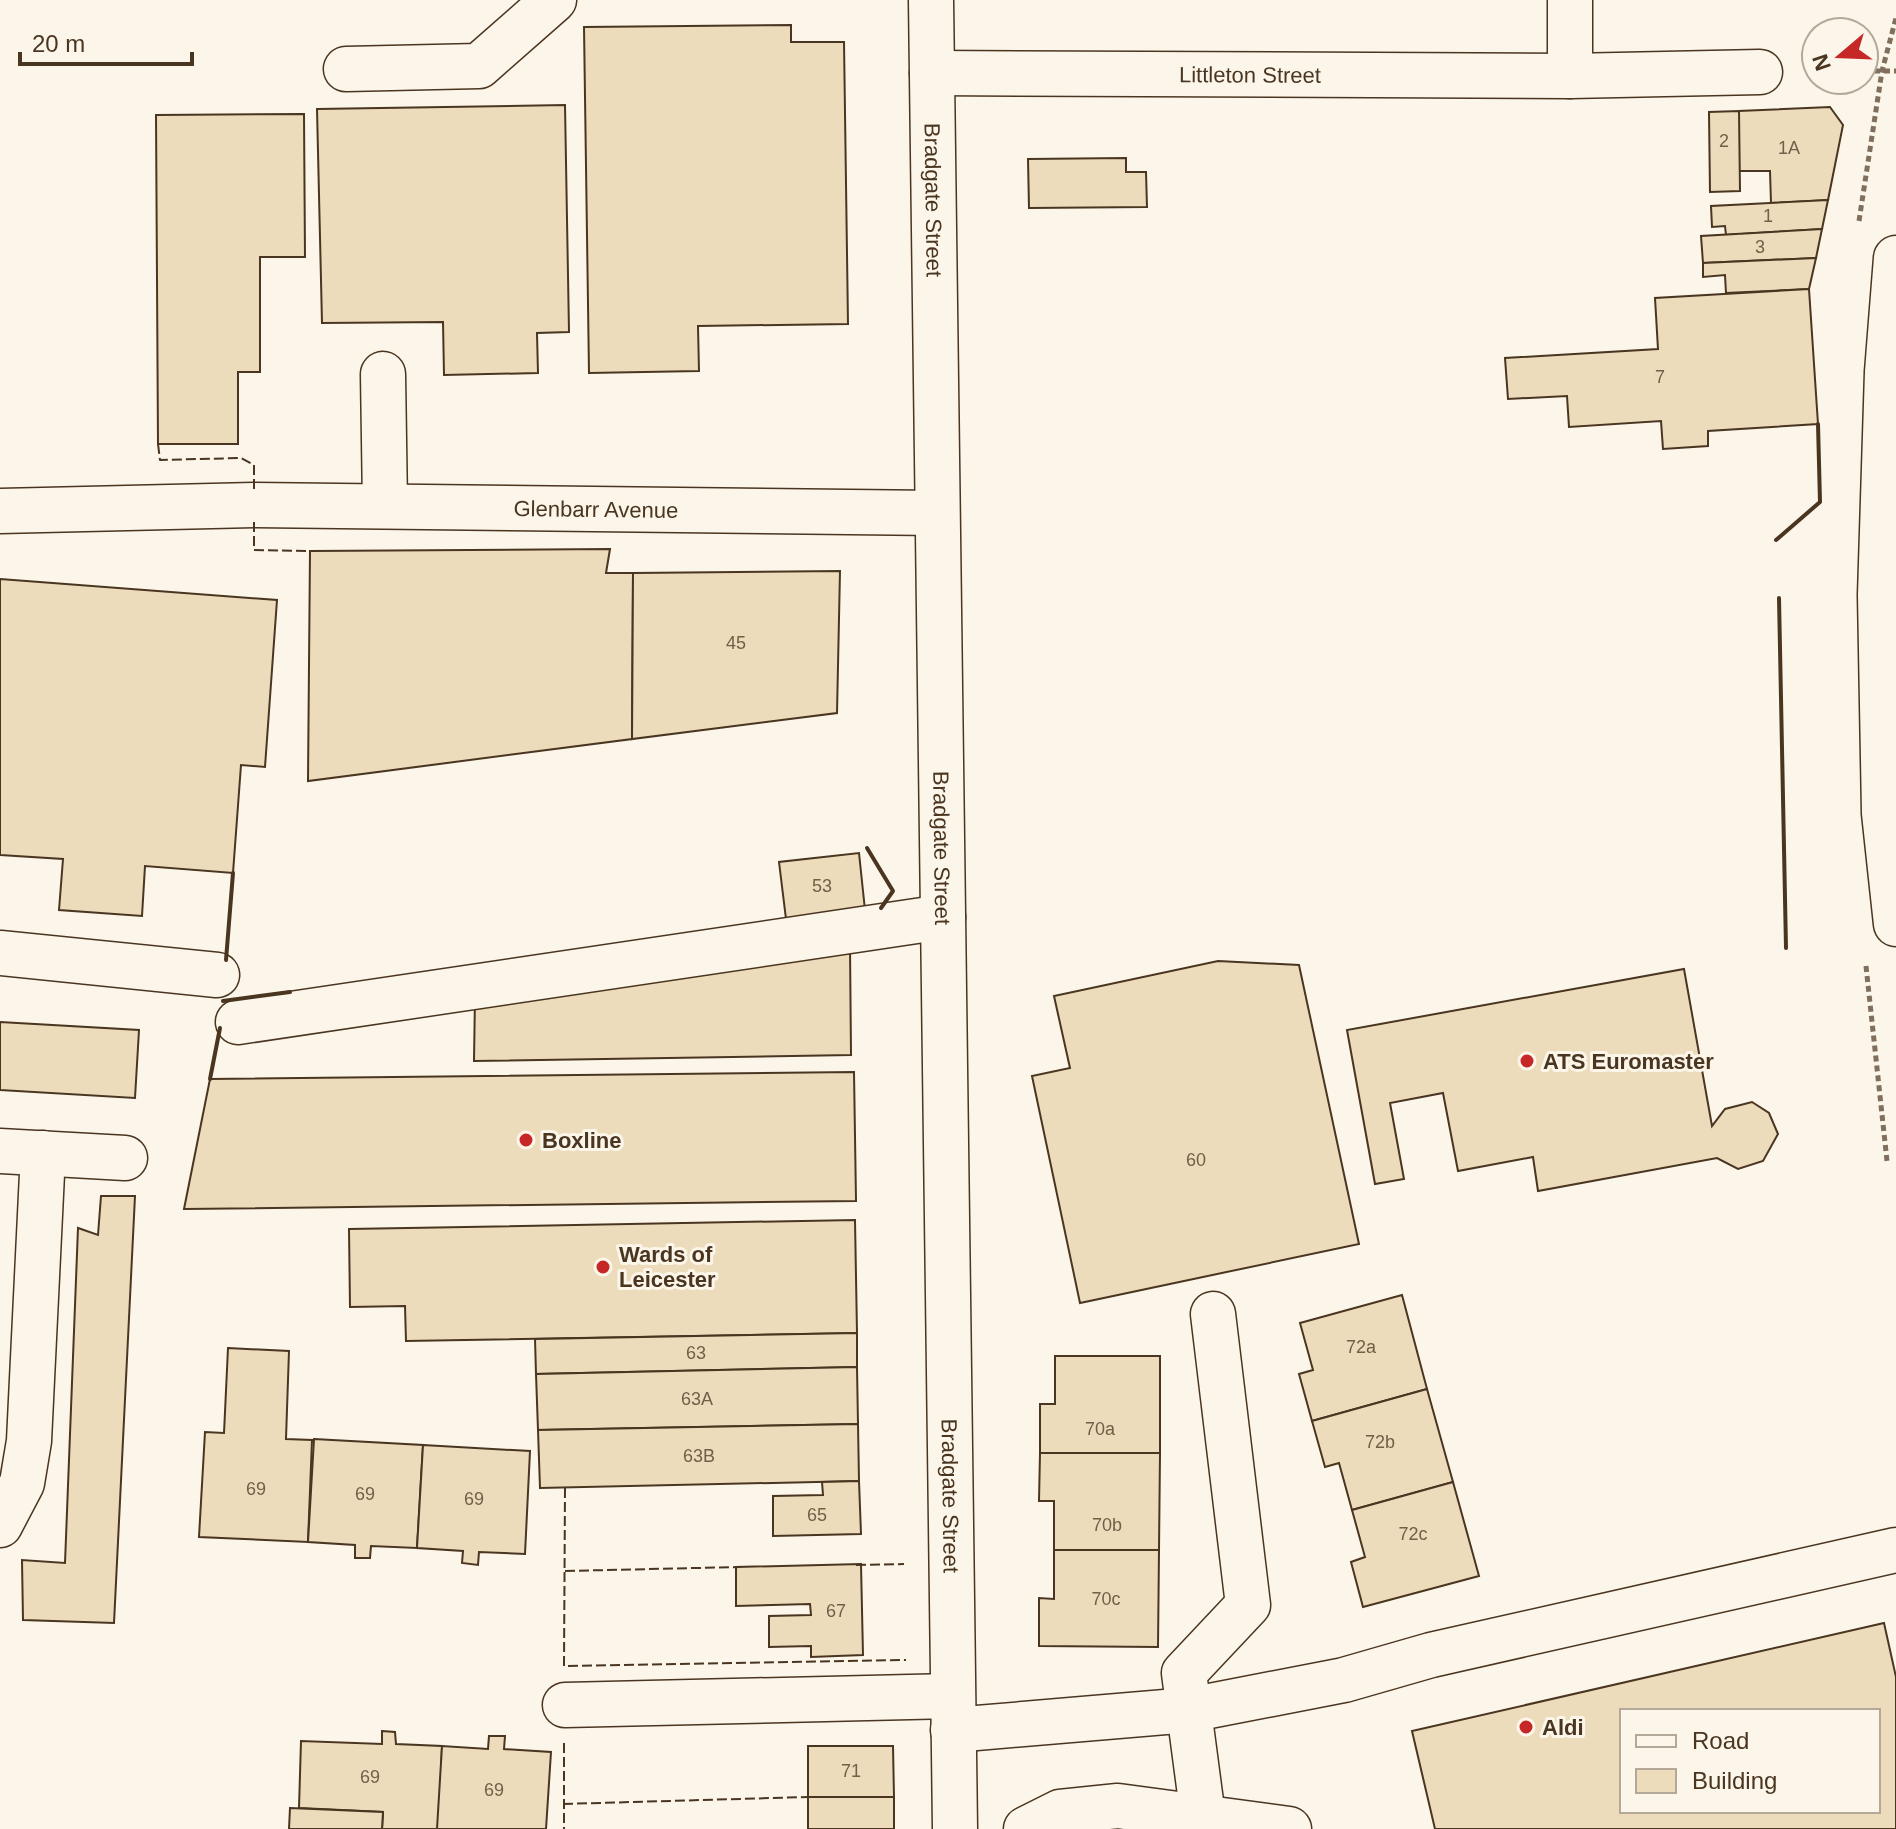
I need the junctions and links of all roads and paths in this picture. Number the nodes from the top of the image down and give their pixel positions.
1 (554, 0) edge
2 (931, 0) edge
3 (1570, 0) edge
4 (346, 69) dead end
5 (1760, 72) dead end
6 (932, 73) junction
7 (1570, 76) junction
8 (1896, 258) edge
9 (383, 374) dead end
10 (385, 506) junction
11 (0, 511) edge
12 (937, 513) junction
13 (943, 917) junction
14 (1896, 924) edge
15 (0, 953) edge
16 (217, 975) dead end
17 (238, 1022) dead end
18 (0, 1151) edge
19 (43, 1153) junction
20 (125, 1158) dead end
21 (1213, 1314) dead end
22 (0, 1525) edge
23 (1896, 1550) edge
24 (565, 1705) dead end
25 (1189, 1710) junction
26 (953, 1713) junction
27 (1203, 1817) junction
28 (955, 1829) edge
29 (1026, 1829) edge
30 (1289, 1829) edge

1 - 4 street
2 - 6 street, Bradgate Street
3 - 7 street
5 - 7 street, Littleton Street
6 - 7 street, Littleton Street
6 - 12 street, Bradgate Street
8 - 14 street
9 - 10 street
10 - 11 street, Glenbarr Avenue
10 - 12 street, Glenbarr Avenue
12 - 13 street, Bradgate Street
13 - 17 street
13 - 26 street, Bradgate Street
15 - 16 street
18 - 19 street
19 - 20 street
19 - 22 street
21 - 25 street
23 - 25 street
24 - 26 street
25 - 26 street
25 - 27 street
26 - 28 street, Bradgate Street
27 - 29 street
27 - 30 street

